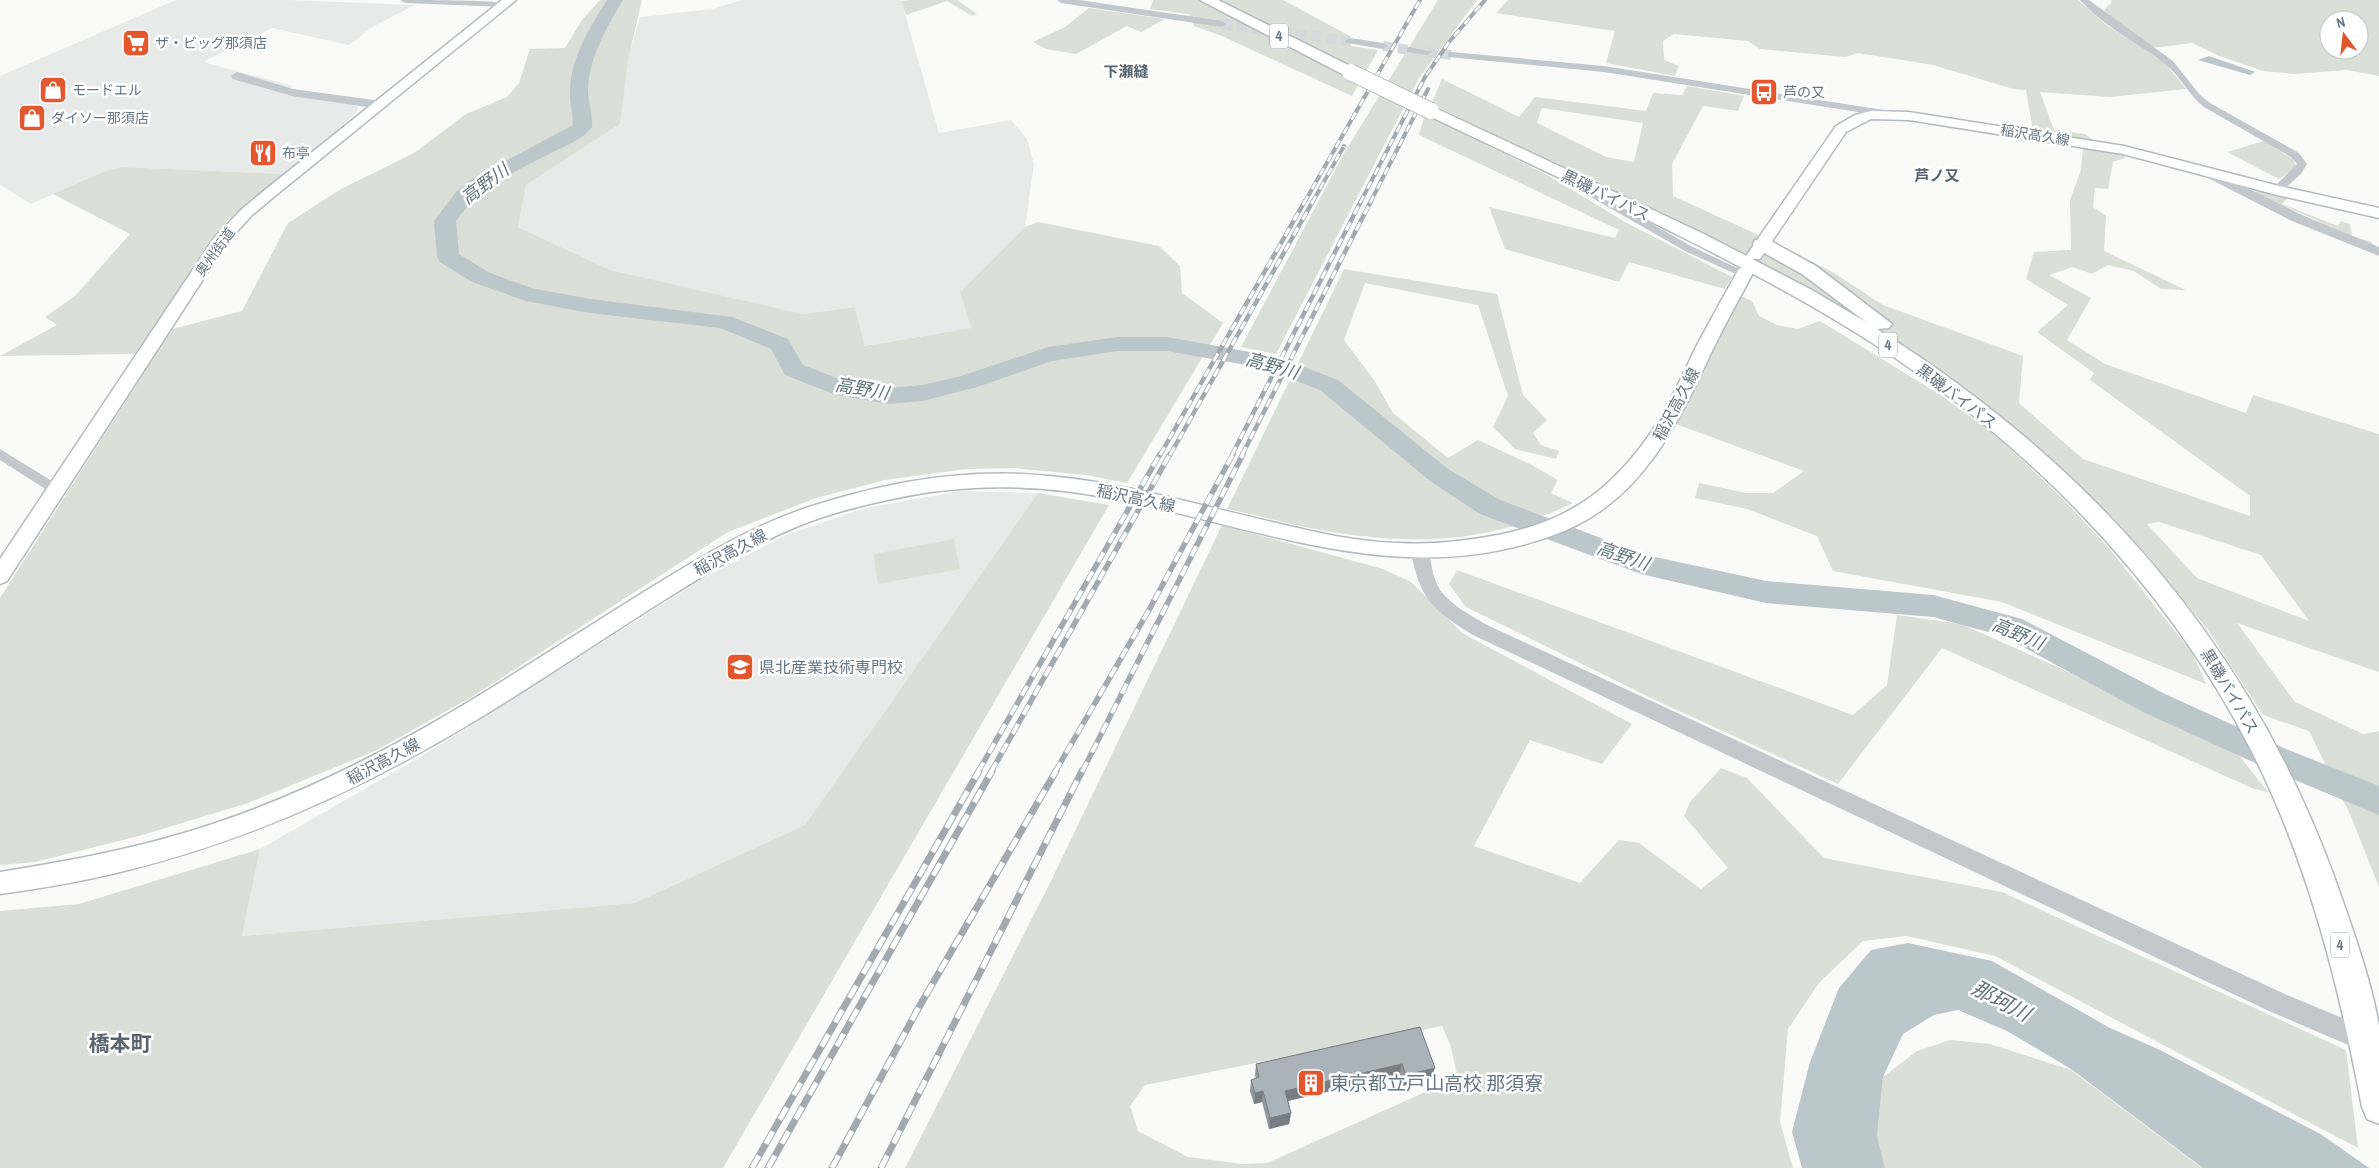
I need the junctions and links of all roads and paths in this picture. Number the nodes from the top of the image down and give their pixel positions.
1 (405, 0) edge
2 (1061, 0) edge
3 (1227, 0) edge
4 (2084, 0) edge
5 (1208, 1) edge
6 (507, 2) edge
7 (1222, 24) tunnel mouth
8 (1350, 41) tunnel mouth
9 (1292, 43) junction
10 (1383, 46) tunnel mouth
11 (1410, 50) tunnel mouth
12 (1427, 52) tunnel mouth
13 (1451, 55) tunnel mouth
14 (237, 76) dead end
15 (381, 104) junction
16 (1890, 114) junction
17 (1549, 168) junction
18 (2211, 174) junction
19 (2277, 190) junction
20 (2379, 213) edge
21 (2379, 252) edge
22 (1752, 261) junction
23 (2007, 433) junction
24 (2025, 449) junction
25 (0, 454) edge
26 (55, 489) junction
27 (1420, 552) junction
28 (0, 576) edge
29 (0, 883) edge
30 (2373, 1043) edge
31 (2379, 1107) edge

1 - 6 street
2 - 7 street
3 - 9 highway, 4
4 - 19 street
5 - 9 highway, 黒磯バイパス / 4
6 - 15 main road, 奥州街道
8 - 10 street
9 - 17 highway, 黒磯バイパス / 4, bridge
11 - 12 street
13 - 16 street
14 - 15 street
15 - 26 main road, 奥州街道
16 - 18 main road, 稲沢高久線
16 - 22 main road, 稲沢高久線
17 - 22 street
17 - 23 highway, 黒磯バイパス / 4
18 - 19 main road, 稲沢高久線
18 - 21 street
19 - 20 main road, 稲沢高久線
22 - 23 highway, 4
22 - 24 highway, 4
22 - 27 main road, 稲沢高久線
23 - 24 highway, 黒磯バイパス / 4
24 - 30 highway, 黒磯バイパス / 4
25 - 26 street
26 - 28 main road, 奥州街道
27 - 29 main road, 稲沢高久線
27 - 30 street
30 - 31 highway, 黒磯バイパス / 4

